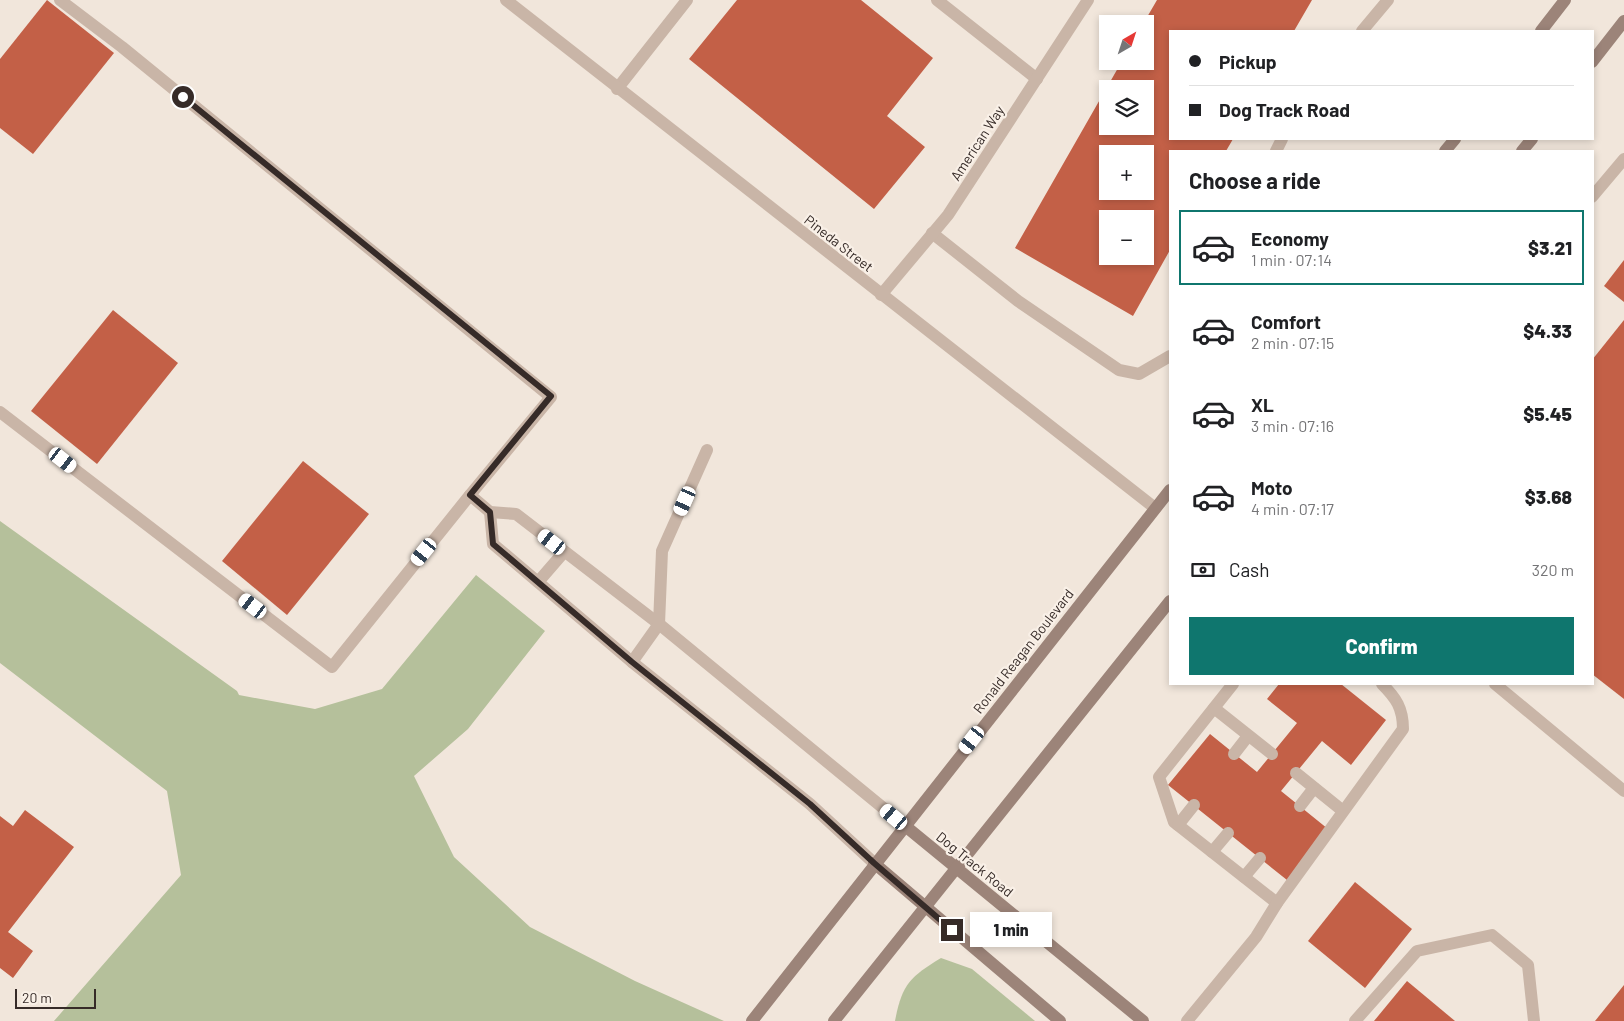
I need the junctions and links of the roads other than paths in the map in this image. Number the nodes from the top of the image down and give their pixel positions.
1 (60, 0) edge
2 (506, 0) edge
3 (687, 0) edge
4 (937, 0) edge
5 (1088, 0) edge
6 (1388, 0) edge
7 (1565, 0) edge
8 (1624, 21) edge
9 (1363, 30) edge
10 (1542, 30) edge
11 (1594, 59) edge
12 (1037, 79) junction
13 (617, 88) junction
14 (1454, 140) edge
15 (1531, 140) edge
16 (1446, 150) edge
17 (1523, 150) edge
18 (1624, 159) edge
19 (1594, 195) edge
20 (932, 233) junction
21 (881, 295) junction
22 (1169, 357) edge
23 (0, 412) edge
24 (707, 450) dead end
25 (1169, 491) edge
26 (470, 495) junction
27 (1155, 508) junction
28 (490, 512) junction
29 (564, 552) junction
30 (538, 582) junction
31 (1169, 602) edge
32 (659, 624) junction
33 (632, 662) junction
34 (1232, 685) edge
35 (1383, 685) edge
36 (1495, 685) edge
37 (1214, 708) junction
38 (1248, 736) junction
39 (1234, 754) dead end
40 (1272, 754) dead end
41 (1296, 773) dead end
42 (1314, 788) junction
43 (1624, 791) edge
44 (1194, 805) dead end
45 (1300, 806) dead end
46 (1343, 812) junction
47 (904, 825) junction
48 (1178, 825) junction
49 (1228, 833) dead end
50 (1212, 852) junction
51 (1260, 858) dead end
52 (874, 863) junction
53 (957, 868) junction
54 (1244, 877) junction
55 (1277, 903) junction
56 (925, 907) junction
57 (752, 1021) edge
58 (834, 1021) edge
59 (1060, 1021) edge
60 (1143, 1021) edge
61 (1187, 1021) edge
62 (1355, 1021) edge
63 (1534, 1021) edge

1 - 26 street
2 - 13 street, Pineda Street
3 - 13 street
4 - 12 street
5 - 12 street, American Way
6 - 9 street
7 - 10 main road
8 - 11 main road
12 - 20 street, American Way
13 - 21 street, Pineda Street
14 - 16 main road
15 - 17 main road
18 - 19 street
20 - 21 street, American Way
20 - 22 street
21 - 27 street, Pineda Street
23 - 26 street
24 - 32 street
25 - 27 main road, Ronald Reagan Boulevard
26 - 28 street
27 - 47 main road, Ronald Reagan Boulevard
28 - 29 street
28 - 30 street
29 - 30 street
29 - 32 street
30 - 33 street
31 - 53 main road
32 - 33 street
32 - 47 street
33 - 52 street
34 - 37 street
35 - 46 street
36 - 43 street
37 - 38 street
37 - 48 street
38 - 39 street
38 - 40 street
41 - 42 street
42 - 45 street
42 - 46 street
44 - 48 street
46 - 55 street
47 - 52 main road, Ronald Reagan Boulevard
47 - 53 main road, Dog Track Road
48 - 50 street
49 - 50 street
50 - 54 street
51 - 54 street
52 - 56 main road
52 - 57 main road, Ronald Reagan Boulevard
53 - 56 main road
53 - 60 main road, Dog Track Road
54 - 55 street
55 - 61 street
56 - 58 main road
56 - 59 main road
62 - 63 street

